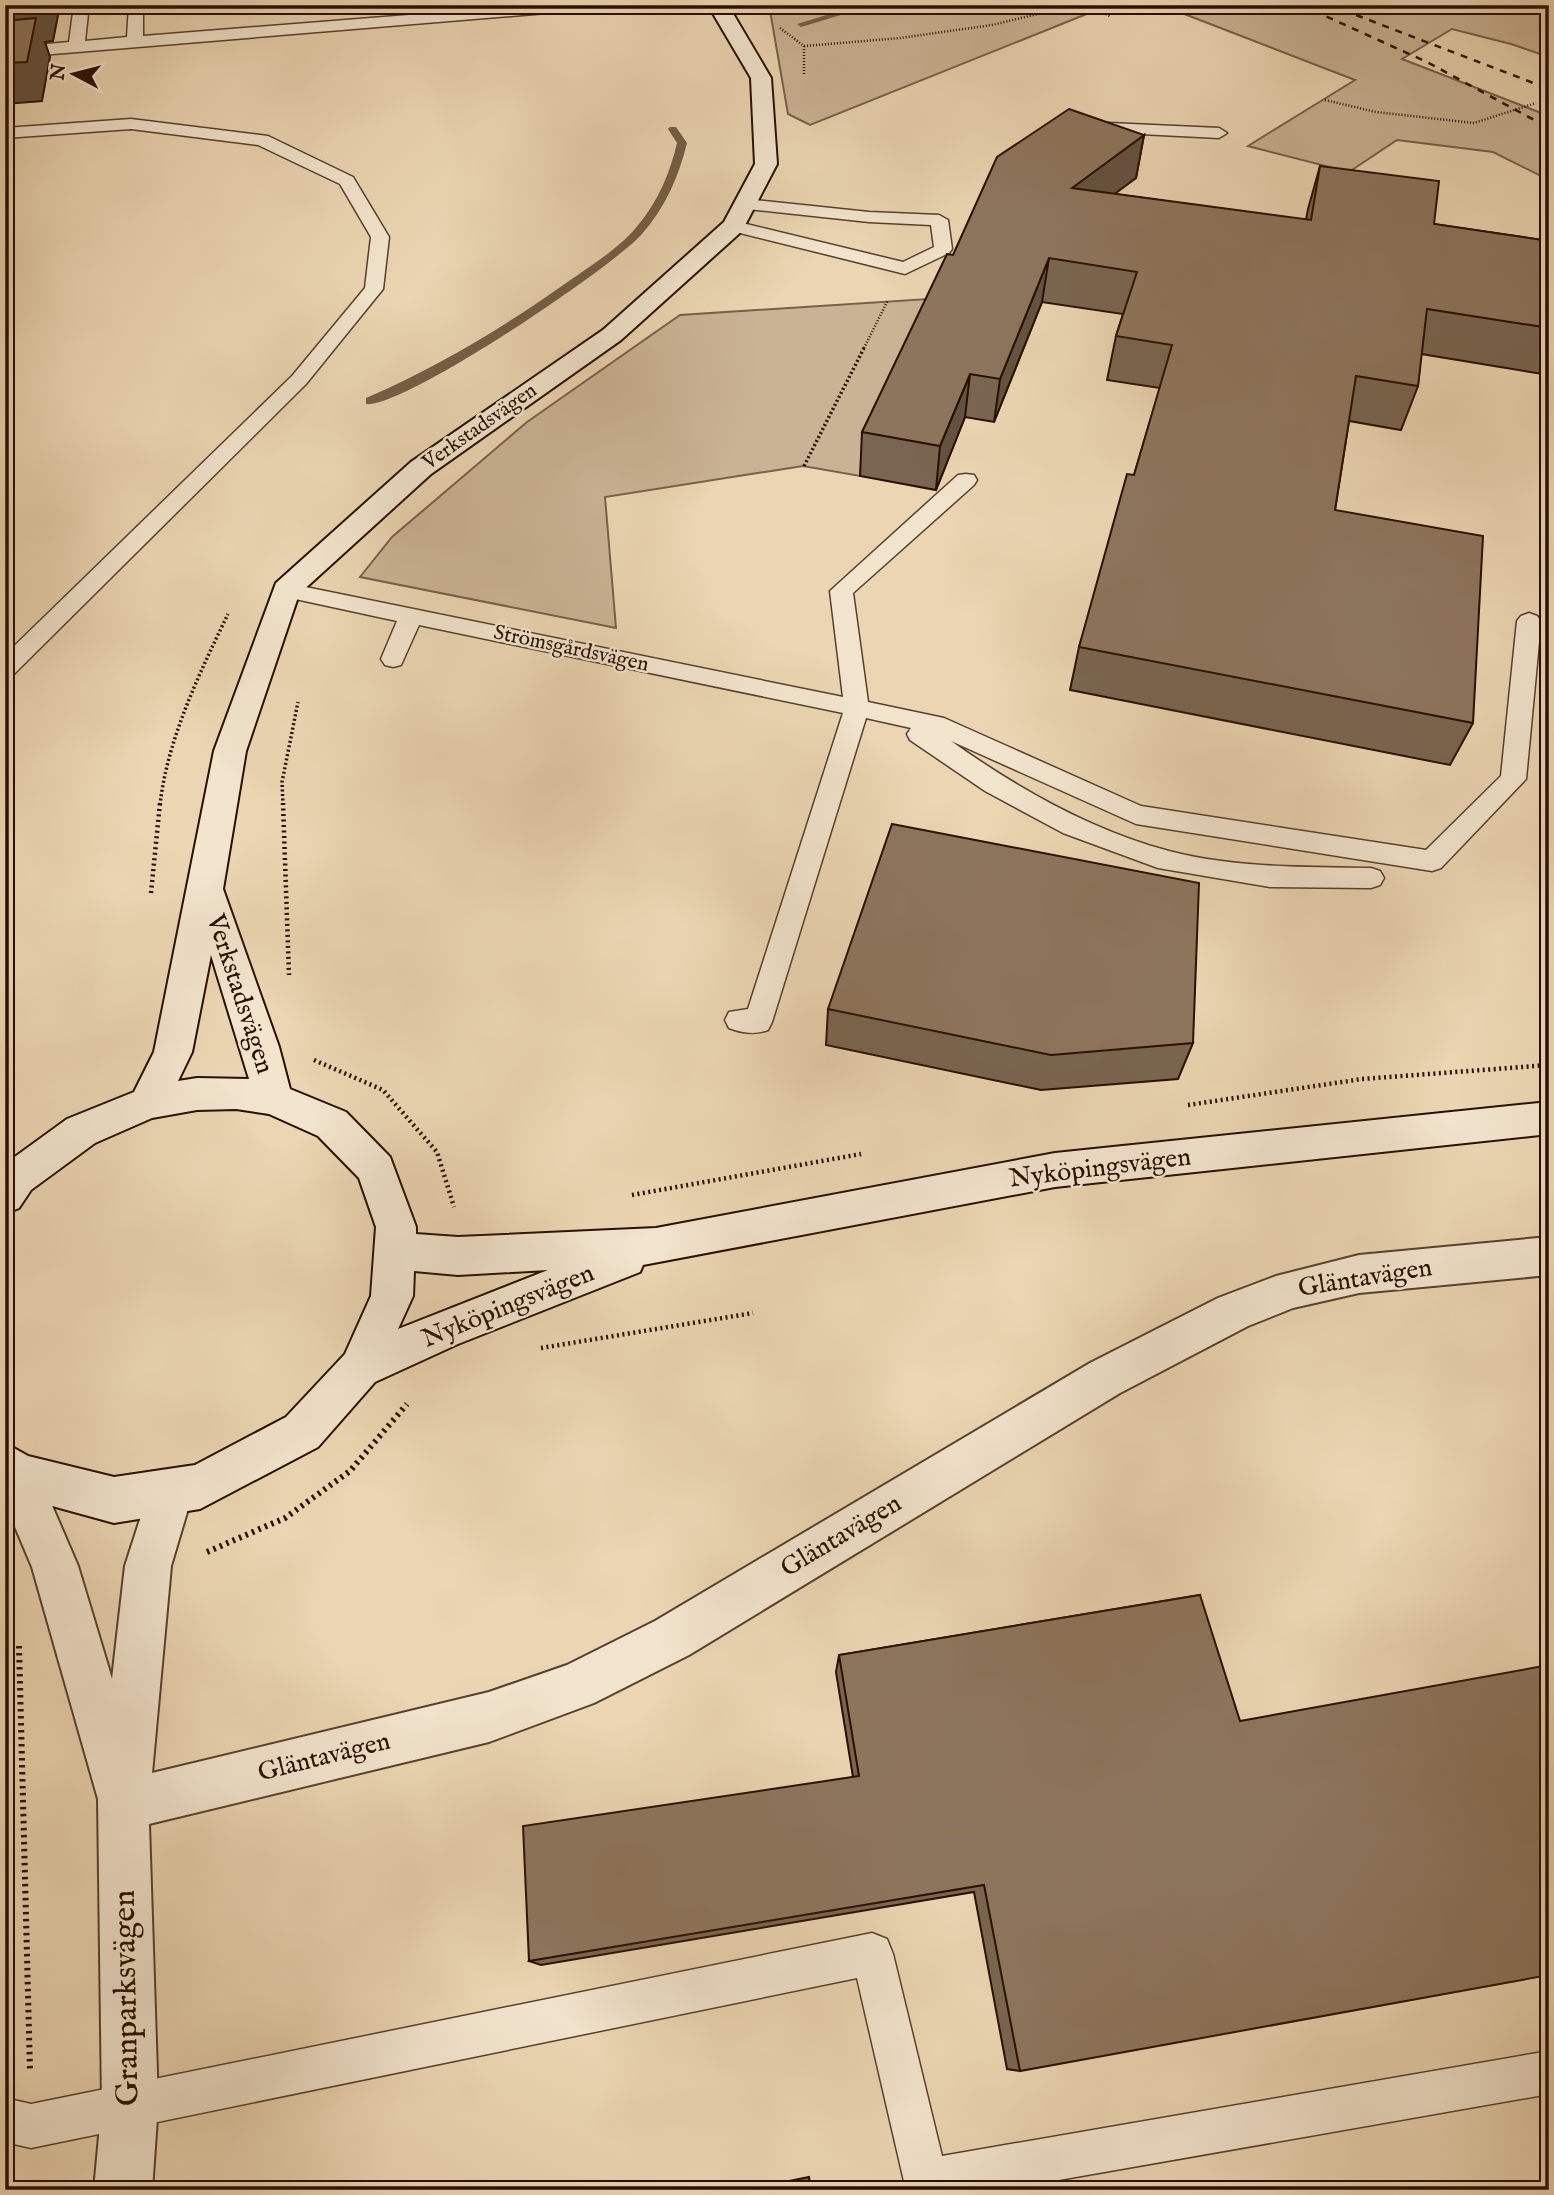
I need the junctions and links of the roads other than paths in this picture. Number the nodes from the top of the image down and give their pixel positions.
1 (82, 5) edge
2 (136, 5) edge
3 (595, 5) edge
4 (718, 5) edge
5 (135, 41) junction
6 (76, 47) junction
7 (5, 53) edge
8 (1066, 126) edge
9 (1219, 133) dead end
10 (5, 134) edge
11 (739, 215) junction
12 (966, 480) dead end
13 (286, 590) junction
14 (411, 616) junction
15 (1529, 621) dead end
16 (393, 659) dead end
17 (5, 669) edge
18 (859, 708) junction
19 (1371, 878) dead end
20 (206, 889) junction
21 (739, 1020) dead end
22 (273, 1099) junction
23 (148, 1103) junction
24 (1549, 1118) edge
25 (5, 1196) edge
26 (656, 1246) junction
27 (395, 1251) junction
28 (1549, 1256) edge
29 (360, 1368) junction
30 (11, 1470) edge
31 (170, 1492) junction
32 (123, 1805) junction
33 (1549, 2072) edge
34 (130, 2104) junction
35 (18, 2123) edge
36 (927, 2185) edge
37 (123, 2190) edge

1 - 6 lane
2 - 5 lane
3 - 5 lane
4 - 11 main road, Verkstadsvägen
5 - 6 lane
6 - 7 lane
8 - 9 lane
10 - 17 lane
11 - 11 lane
11 - 13 main road, Verkstadsvägen
12 - 18 lane
13 - 14 lane, Strömsgårdsvägen
13 - 20 main road, Verkstadsvägen
14 - 16 lane
14 - 18 lane, Strömsgårdsvägen
15 - 18 lane
18 - 19 lane
18 - 21 lane
20 - 22 main road, Verkstadsvägen
20 - 23 main road, Verkstadsvägen
22 - 23 main road
22 - 27 main road
23 - 25 main road
24 - 26 main road, Nyköpingsvägen
26 - 27 main road, Nyköpingsvägen
26 - 29 main road, Nyköpingsvägen
27 - 29 main road
28 - 32 main road, Gläntavägen
29 - 31 main road
30 - 31 main road
30 - 32 main road, Granparksvägen
31 - 32 main road, Granparksvägen
32 - 34 main road, Granparksvägen
33 - 36 lane
34 - 35 lane
34 - 36 lane
34 - 37 main road, Granparksvägen

